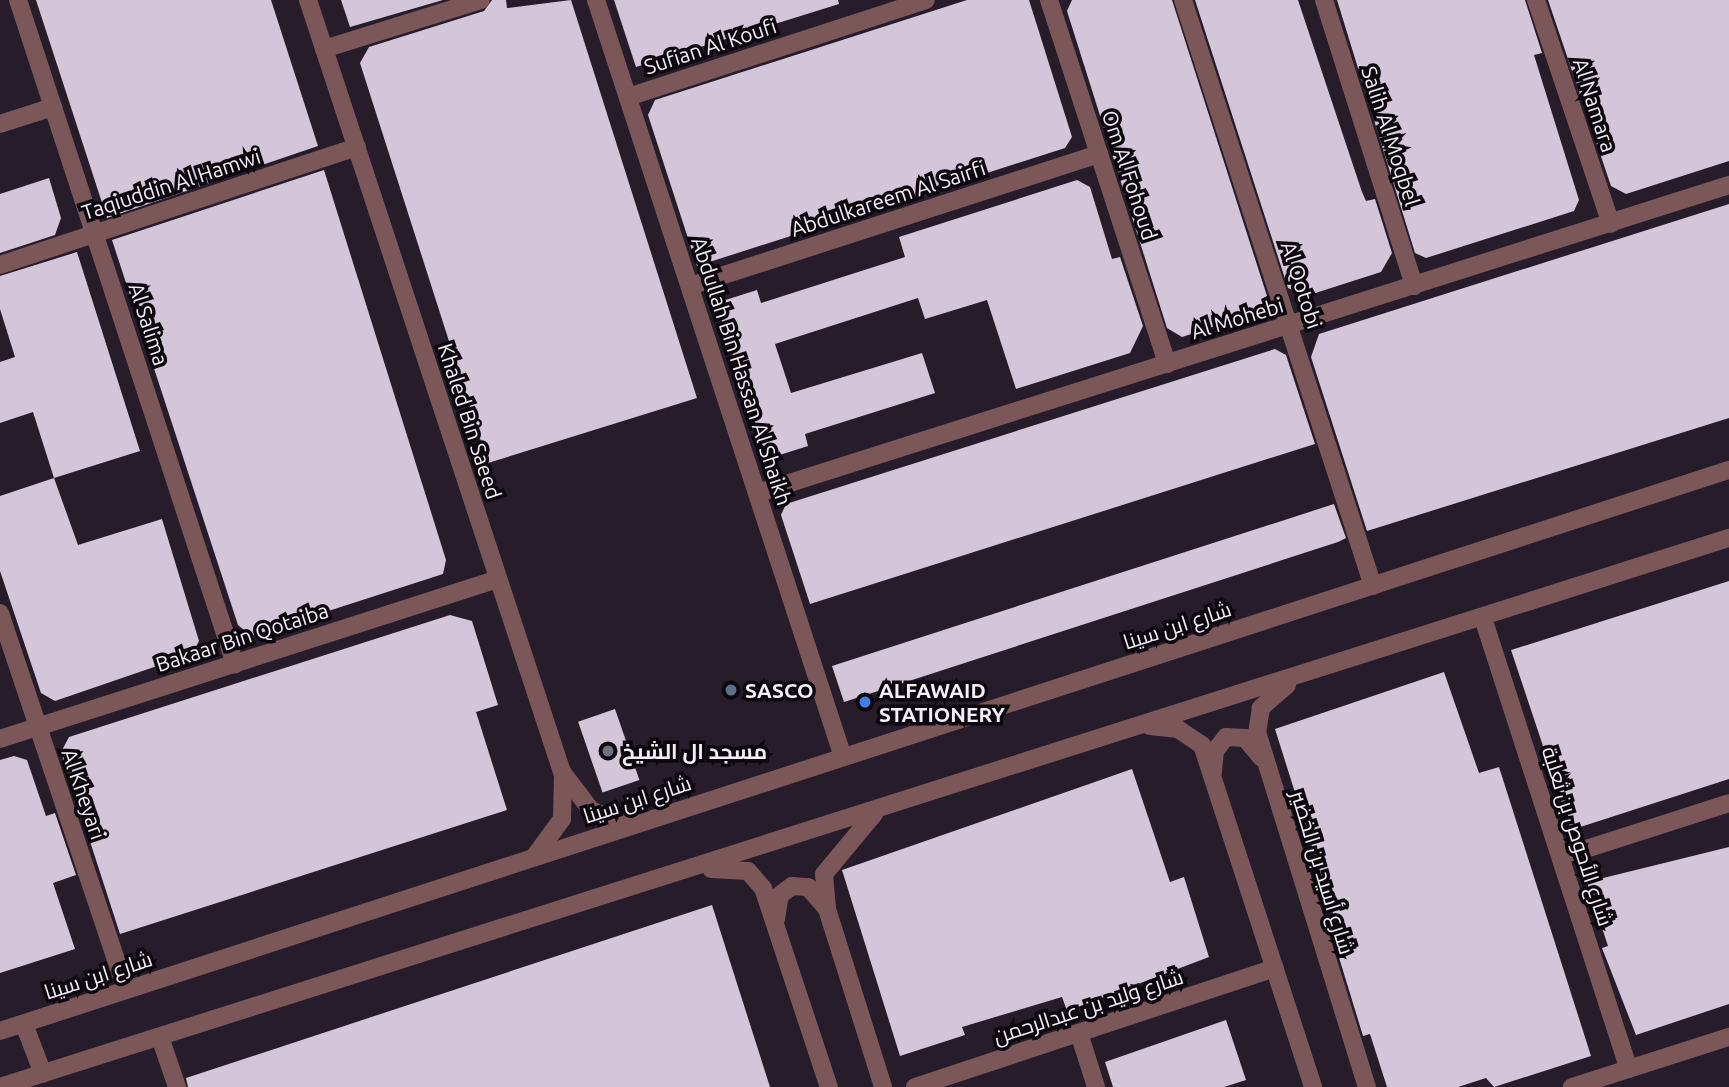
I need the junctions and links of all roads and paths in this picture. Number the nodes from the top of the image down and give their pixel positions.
1 (18, 0) edge
2 (308, 0) edge
3 (481, 0) edge
4 (596, 0) edge
5 (926, 0) edge
6 (1049, 0) edge
7 (1184, 0) edge
8 (1324, 0) edge
9 (1536, 0) edge
10 (324, 49) junction
11 (628, 97) junction
12 (53, 107) junction
13 (0, 124) edge
14 (357, 147) junction
15 (1099, 154) junction
16 (1729, 185) edge
17 (1611, 224) junction
18 (96, 232) junction
19 (0, 265) edge
20 (690, 286) junction
21 (1414, 286) junction
22 (1291, 326) junction
23 (1167, 364) junction
24 (1729, 470) edge
25 (758, 493) junction
26 (1729, 538) edge
27 (498, 579) junction
28 (1373, 586) junction
29 (0, 613) edge
30 (1483, 618) junction
31 (235, 664) junction
32 (1292, 680) junction
33 (1139, 725) junction
34 (38, 727) junction
35 (0, 739) edge
36 (843, 757) junction
37 (1264, 761) junction
38 (562, 772) junction
39 (1213, 776) junction
40 (1729, 803) edge
41 (877, 812) junction
42 (628, 826) junction
43 (534, 857) junction
44 (1561, 857) junction
45 (697, 869) junction
46 (827, 909) junction
47 (776, 921) junction
48 (1275, 968) junction
49 (126, 989) junction
50 (24, 1024) junction
51 (0, 1031) edge
52 (1079, 1033) junction
53 (160, 1037) junction
54 (1729, 1037) edge
55 (1629, 1069) junction
56 (43, 1074) junction
57 (0, 1087) edge
58 (177, 1087) edge
59 (830, 1087) edge
60 (883, 1087) edge
61 (915, 1087) edge
62 (1096, 1087) edge
63 (1313, 1087) edge
64 (1367, 1087) edge
65 (1572, 1087) edge

1 - 12 street, Al Salima
2 - 10 street, Khaled Bin Saeed
3 - 10 street
4 - 11 street, Abdullah Bin Hassan Al Shaikh
5 - 11 street, Sufian Al Koufi
6 - 15 street, Om Al Fohoud
7 - 22 street, Al Qotobi
8 - 21 street, Salih Al Moqbel
9 - 17 street, Al Namara
10 - 14 street, Khaled Bin Saeed
11 - 20 street, Abdullah Bin Hassan Al Shaikh
12 - 13 street
12 - 18 street, Al Salima
14 - 18 street, Taqiuddin Al Hamwi
14 - 27 street, Khaled Bin Saeed
15 - 20 street, Abdulkareem Al Sairfi
15 - 23 street, Om Al Fohoud
16 - 17 street, Al Mohebi
17 - 21 street, Al Mohebi
18 - 19 street, Taqiuddin Al Hamwi
18 - 31 street, Al Salima
20 - 25 street, Abdullah Bin Hassan Al Shaikh
21 - 22 street, Al Mohebi
22 - 23 street, Al Mohebi
22 - 28 street, Al Qotobi
23 - 25 street, Al Mohebi
24 - 28 street, شارع ابن سينا
25 - 36 street, Abdullah Bin Hassan Al Shaikh
26 - 30 street
27 - 31 street, Bakaar Bin Qotaiba
27 - 38 street, Khaled Bin Saeed
28 - 36 street, شارع ابن سينا
29 - 34 street, Al Kheyari
30 - 32 street
30 - 44 street, شارع الأحوص بن ثعلبة
31 - 34 street, Bakaar Bin Qotaiba
32 - 33 street
32 - 37 street, شارع أسيد بن الخضير
33 - 39 street
33 - 41 street
34 - 35 street, Bakaar Bin Qotaiba
34 - 49 street, Al Kheyari
36 - 42 street, شارع ابن سينا
37 - 39 street
37 - 64 street, شارع أسيد بن الخضير
38 - 42 street, Khaled Bin Saeed
38 - 43 street
39 - 48 street
40 - 44 street
41 - 45 street
41 - 46 street
42 - 43 street, شارع ابن سينا
43 - 49 street, شارع ابن سينا
44 - 55 street, شارع الأحوص بن ثعلبة
45 - 47 street
45 - 53 street
46 - 47 street
46 - 60 street
47 - 59 street
48 - 52 street, شارع وليد بن عبدالرحمن
48 - 63 street
49 - 50 street, شارع ابن سينا
50 - 51 street, شارع ابن سينا
50 - 56 street
52 - 61 street, شارع وليد بن عبدالرحمن
52 - 62 street
53 - 56 street
53 - 58 street
54 - 55 street
55 - 65 street
56 - 57 street

